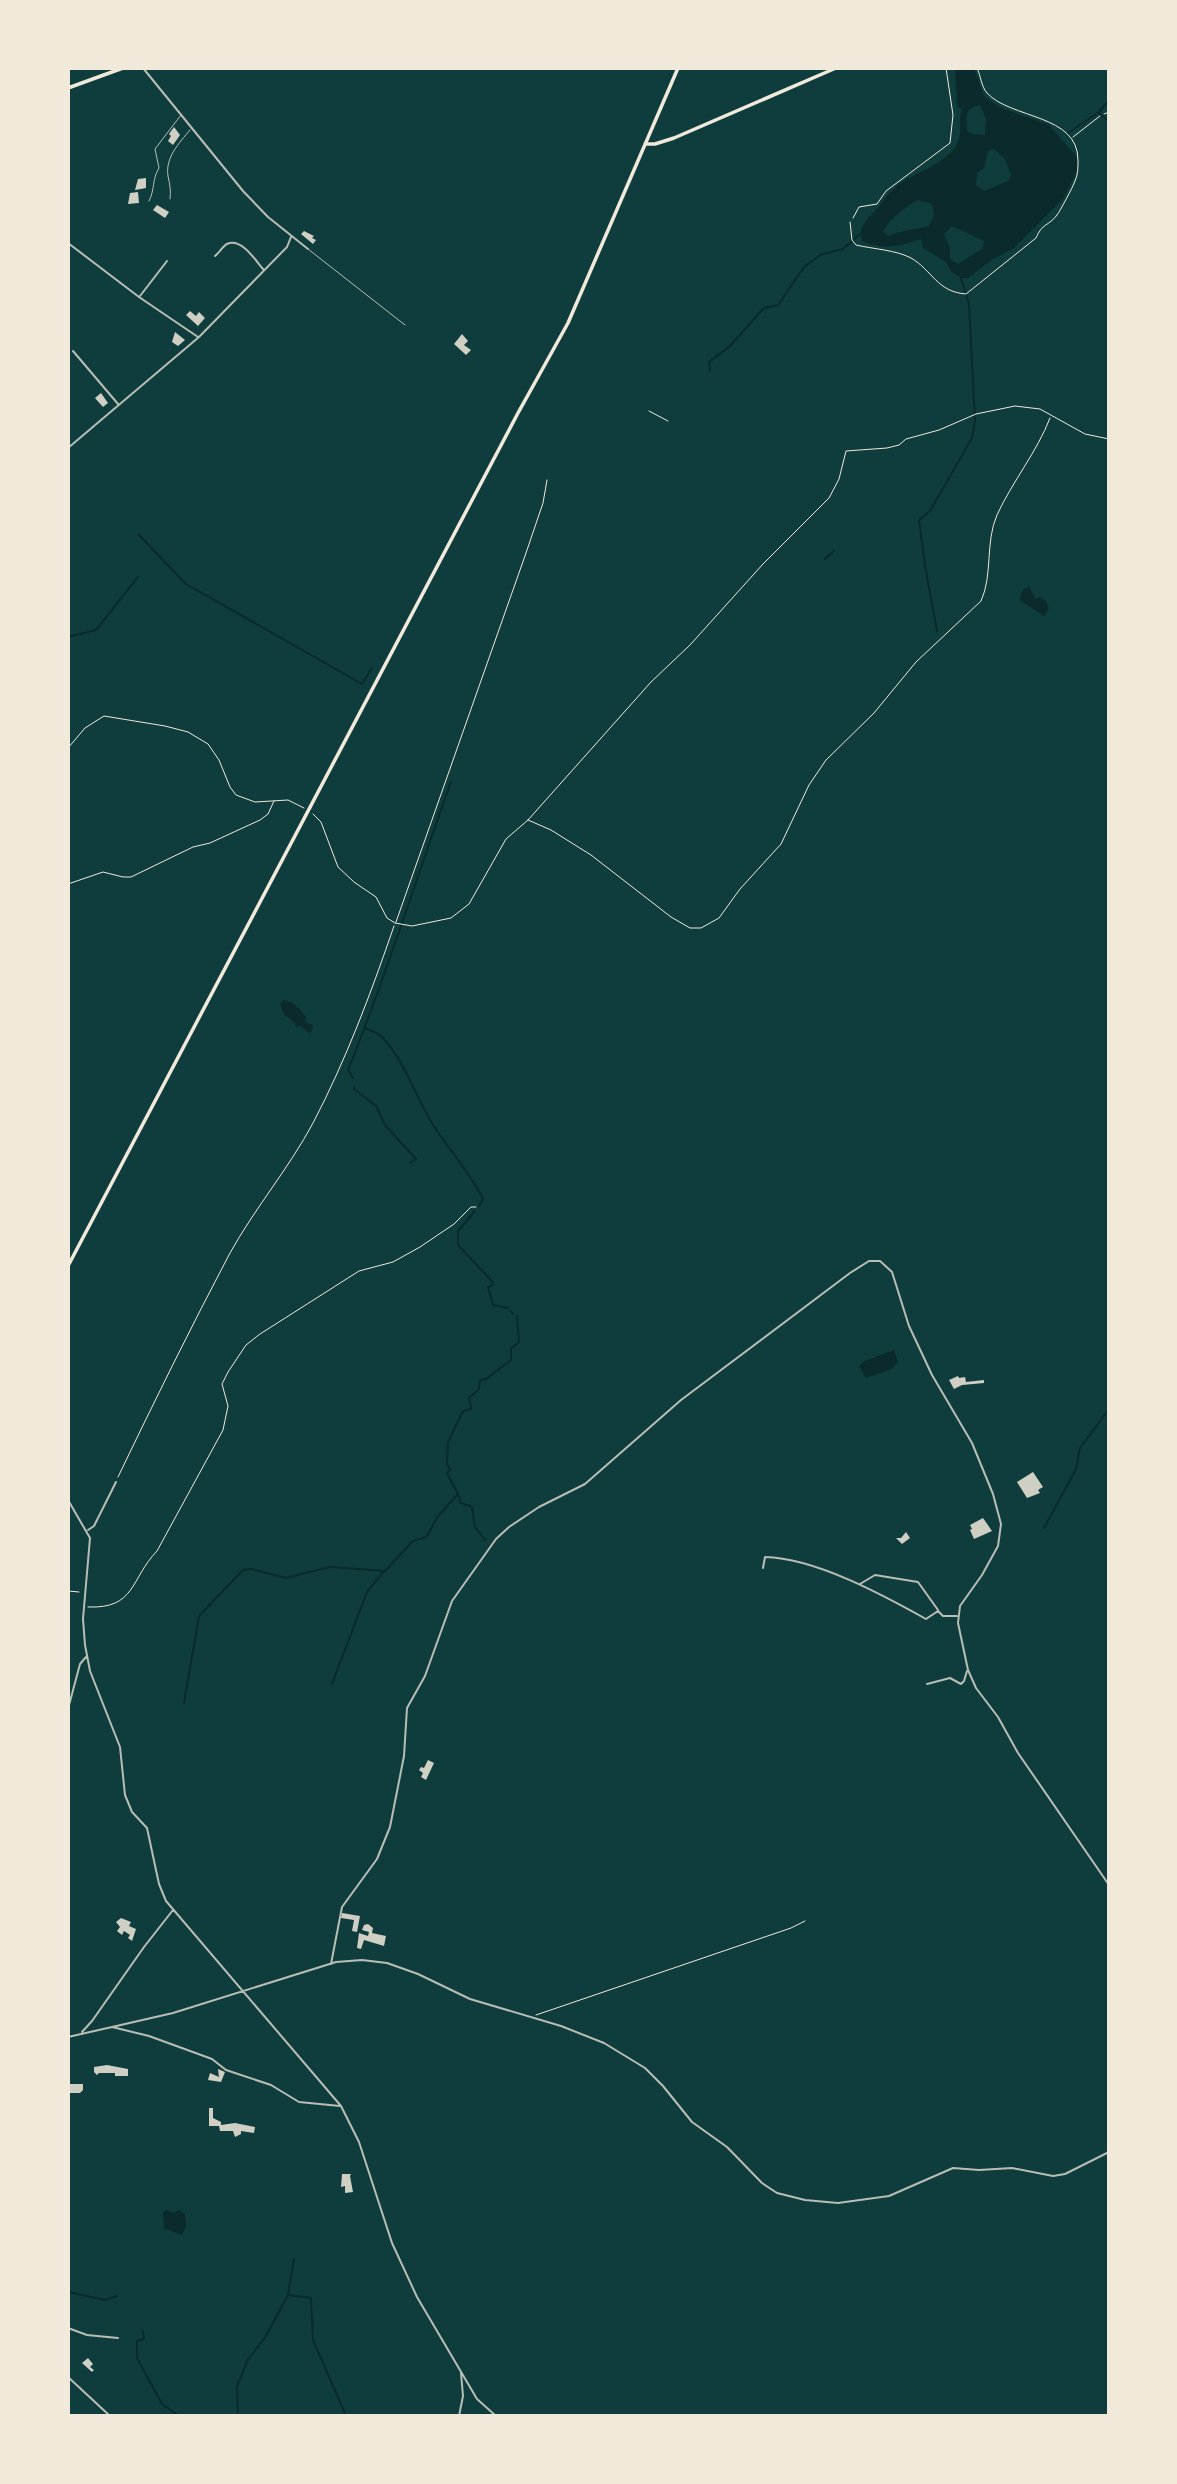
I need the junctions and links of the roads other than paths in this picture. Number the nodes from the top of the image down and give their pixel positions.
1 (123, 68) edge
2 (678, 68) edge
3 (836, 68) edge
4 (145, 69) edge
5 (68, 88) edge
6 (181, 115) junction
7 (192, 128) junction
8 (645, 144) junction
9 (170, 200) dead end
10 (149, 201) dead end
11 (291, 237) junction
12 (68, 243) edge
13 (307, 249) joint
14 (215, 256) dead end
15 (167, 261) dead end
16 (264, 270) junction
17 (139, 297) junction
18 (405, 325) dead end
19 (199, 337) junction
20 (73, 351) dead end
21 (119, 405) junction
22 (68, 448) edge
23 (68, 1266) edge
24 (116, 1482) road end
25 (68, 1500) edge
26 (87, 1531) junction
27 (762, 1568) dead end
28 (860, 1585) junction
29 (938, 1611) junction
30 (958, 1616) junction
31 (87, 1657) junction
32 (968, 1670) junction
33 (926, 1684) dead end
34 (68, 1709) edge
35 (1109, 1885) edge
36 (174, 1910) junction
37 (331, 1964) junction
38 (242, 1991) junction
39 (112, 2027) junction
40 (81, 2033) junction
41 (68, 2037) edge
42 (341, 2106) junction
43 (1109, 2152) edge
44 (68, 2328) edge
45 (118, 2338) dead end
46 (461, 2372) junction
47 (68, 2378) edge
48 (110, 2416) edge
49 (459, 2416) edge
50 (496, 2416) edge

1 - 5 main road
2 - 8 main road
3 - 8 main road
4 - 6 street
6 - 7 street
6 - 10 lane
7 - 9 lane
7 - 11 street
8 - 23 main road
11 - 13 street
11 - 16 street
12 - 17 street
13 - 18 lane
14 - 16 street
15 - 17 street
16 - 19 street
17 - 19 street
19 - 21 street
20 - 21 street
21 - 22 street
24 - 26 street
25 - 26 street
26 - 31 street
27 - 28 street
28 - 29 street
28 - 29 street
29 - 30 street
30 - 32 street
30 - 37 street
31 - 34 street
31 - 36 street
32 - 33 street
32 - 35 street
36 - 38 street
36 - 40 street
37 - 38 street
37 - 43 street
38 - 39 street
38 - 42 street
39 - 40 street
39 - 42 street
40 - 41 street
42 - 46 street
44 - 45 street
46 - 49 street
46 - 50 street
47 - 48 street

